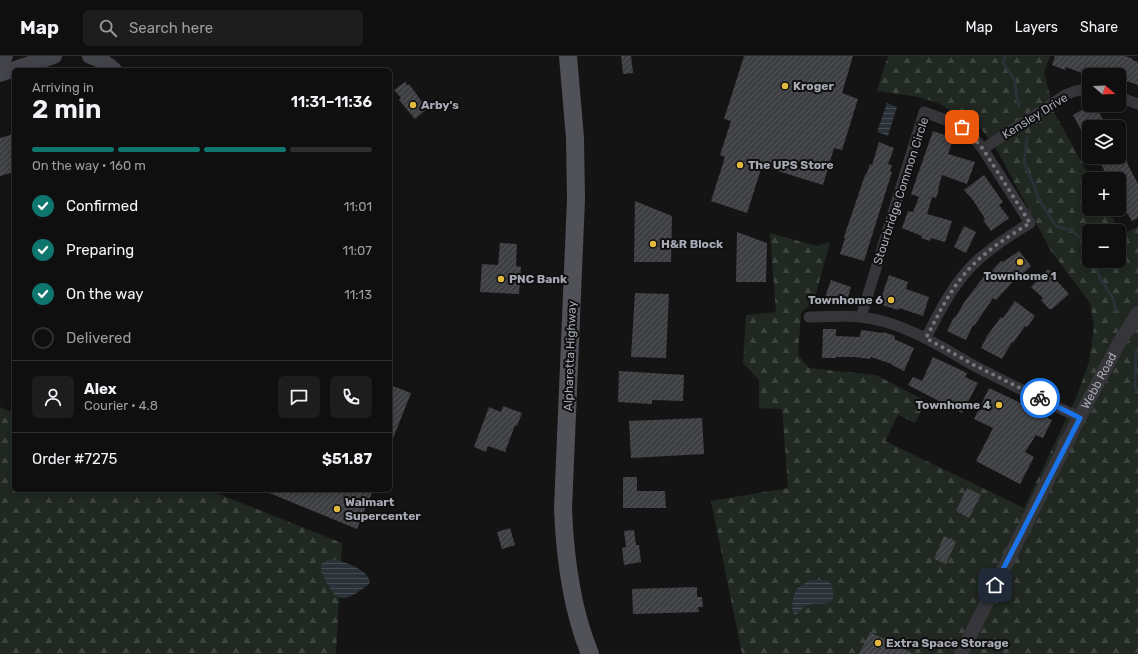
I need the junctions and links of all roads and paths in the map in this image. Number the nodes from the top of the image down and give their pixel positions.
1 (5, 56) edge
2 (54, 56) edge
3 (90, 56) edge
4 (568, 56) edge
5 (0, 58) edge
6 (18, 68) edge
7 (112, 68) edge
8 (12, 70) edge
9 (0, 74) edge
10 (1082, 90) edge
11 (1126, 100) edge
12 (1138, 104) edge
13 (983, 149) junction
14 (810, 317) dead end
15 (860, 317) junction
16 (1136, 317) edge
17 (926, 338) junction
18 (1080, 418) junction
19 (590, 654) edge
20 (961, 654) edge

1 - 5 main road
2 - 6 main road
3 - 7 main road
4 - 19 main road, Alpharetta Highway
8 - 9 main road
10 - 13 street, Kensley Drive
11 - 12 street
13 - 15 street, Stourbridge Common Circle
13 - 17 street, Stourbridge Common Circle
14 - 15 street
15 - 17 street
16 - 18 street, Webb Road
17 - 18 street
18 - 20 street, Webb Road

